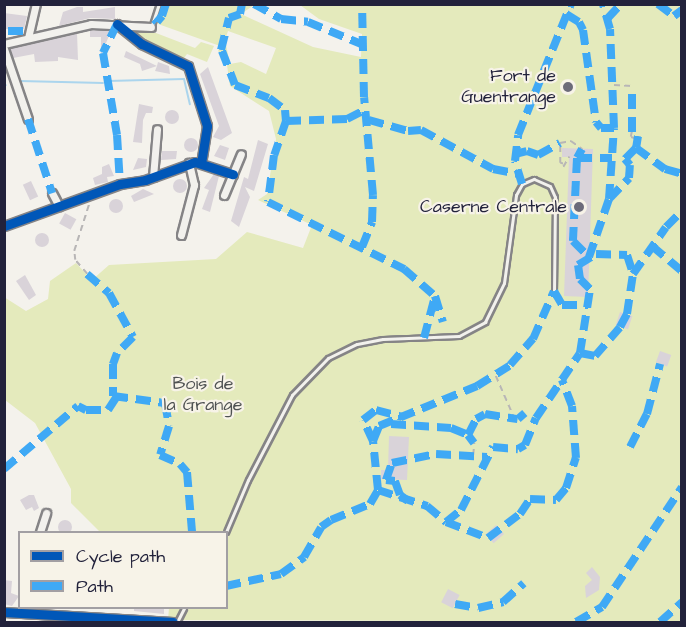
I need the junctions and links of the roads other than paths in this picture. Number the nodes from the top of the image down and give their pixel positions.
1 (36, 4) edge
2 (159, 4) edge
3 (117, 24) junction
4 (151, 27) joint
5 (28, 38) junction
6 (6, 45) edge
7 (28, 119) dead end
8 (157, 129) dead end
9 (241, 154) dead end
10 (201, 162) junction
11 (189, 163) junction
12 (233, 174) junction
13 (153, 177) junction
14 (52, 193) dead end
15 (224, 195) dead end
16 (59, 206) junction
17 (4, 226) edge
18 (181, 235) dead end
19 (554, 291) dead end
20 (46, 513) dead end
21 (40, 531) edge
22 (226, 531) edge
23 (183, 609) edge
24 (26, 610) edge
25 (4, 612) edge
26 (175, 622) edge

1 - 5 street
2 - 4 lane
3 - 4 street
3 - 5 street
3 - 10 street
5 - 6 street
6 - 7 street
8 - 13 street
9 - 12 street
10 - 11 street
10 - 12 street
11 - 13 street
11 - 18 street
12 - 15 street
13 - 16 street
14 - 16 street
16 - 17 street
19 - 22 lane
20 - 21 street
23 - 26 lane
24 - 25 street
24 - 26 street

